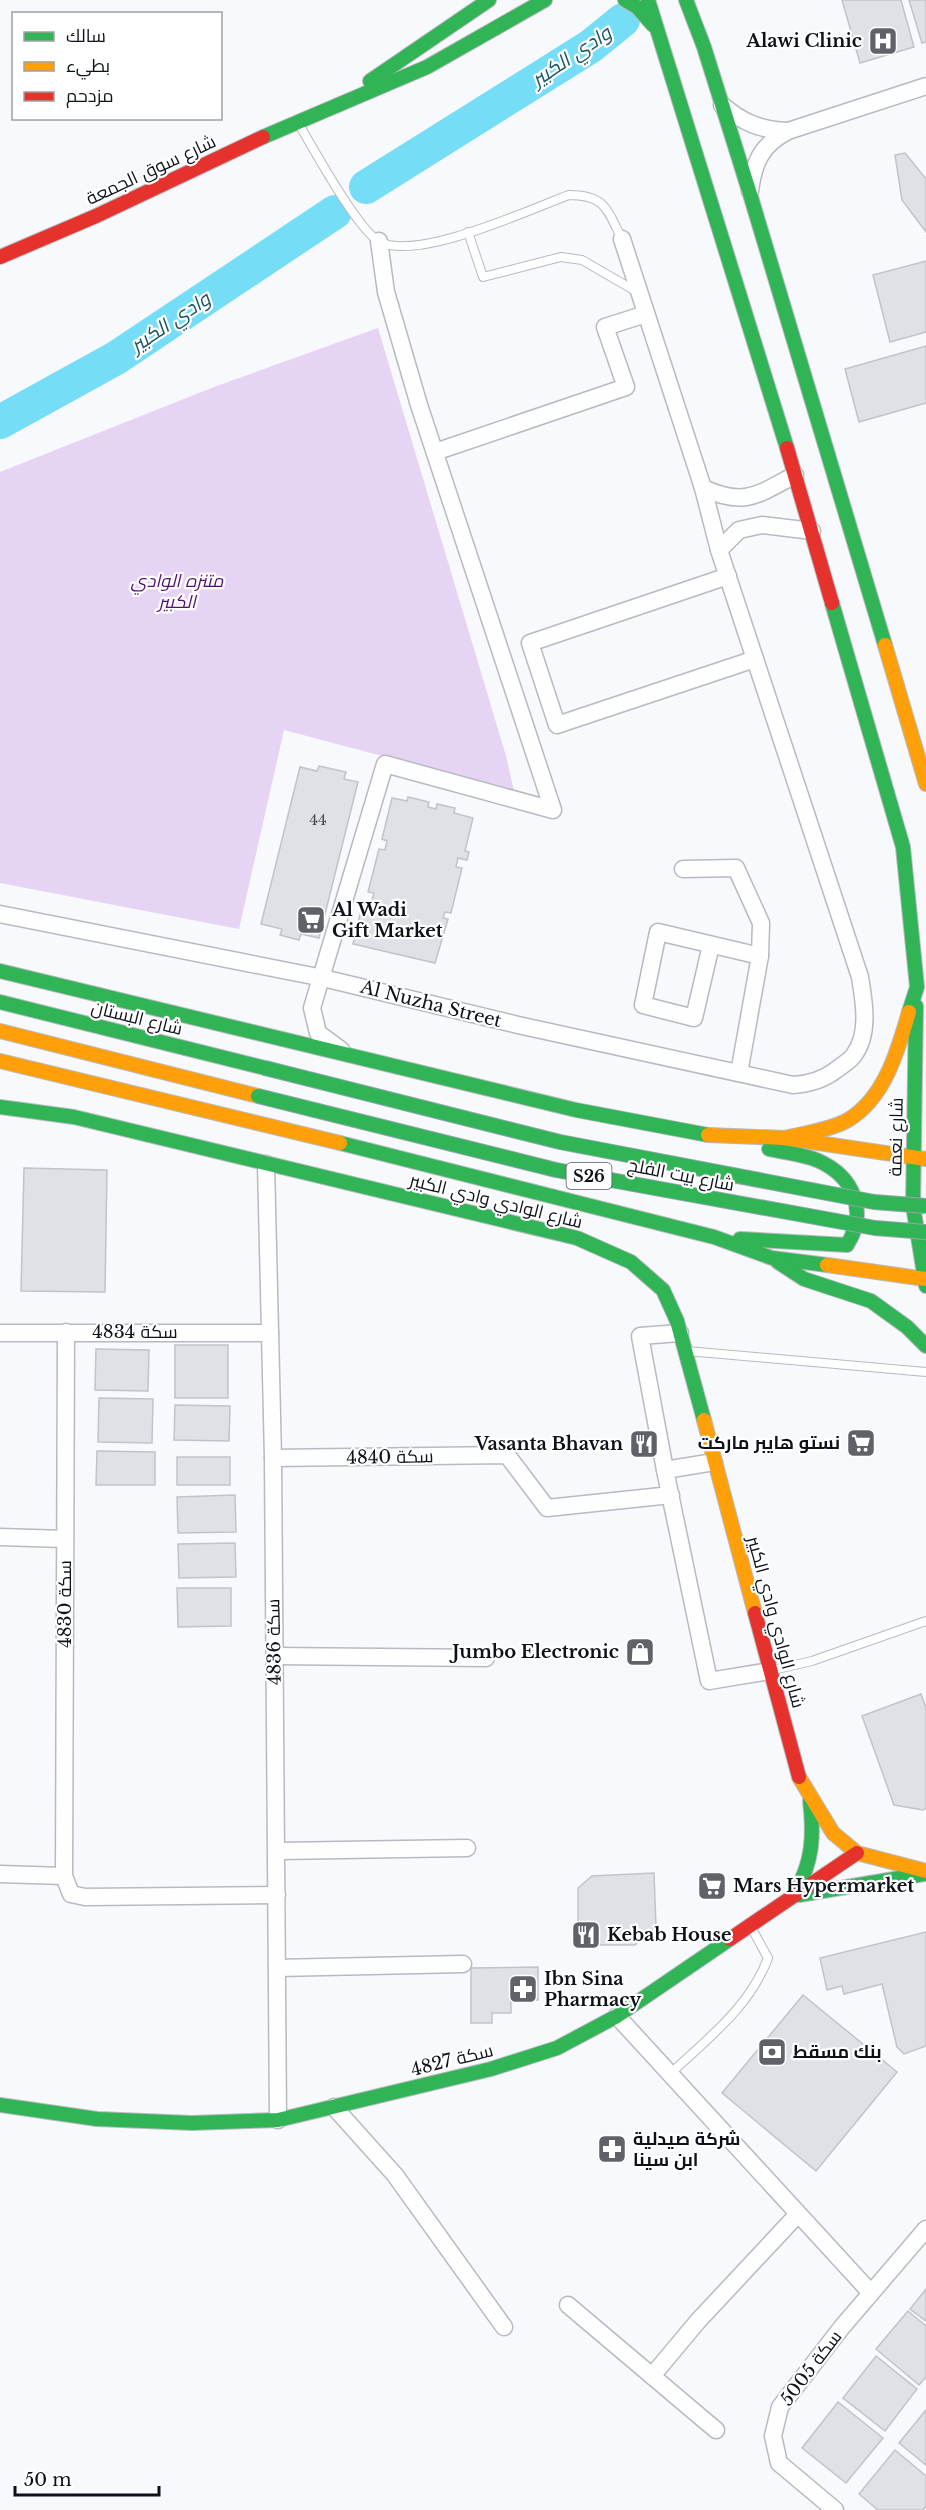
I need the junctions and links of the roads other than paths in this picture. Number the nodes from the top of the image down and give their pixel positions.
1 (489, 0) edge
2 (545, 0) edge
3 (625, 0) edge
4 (648, 0) edge
5 (689, 4) edge
6 (658, 31) junction
7 (925, 89) edge
8 (348, 99) junction
9 (722, 105) junction
10 (297, 121) junction
11 (788, 131) junction
12 (750, 194) junction
13 (468, 232) junction
14 (622, 239) joint
15 (379, 242) junction
16 (0, 257) edge
17 (640, 294) junction
18 (646, 314) junction
19 (435, 452) junction
20 (795, 475) junction
21 (703, 488) junction
22 (812, 531) junction
23 (719, 550) junction
24 (728, 576) junction
25 (755, 659) junction
26 (926, 784) edge
27 (683, 869) dead end
28 (0, 914) edge
29 (711, 945) junction
30 (760, 956) junction
31 (0, 970) edge
32 (323, 978) junction
33 (917, 987) junction
34 (0, 1002) edge
35 (0, 1031) edge
36 (348, 1057) junction
37 (0, 1061) edge
38 (265, 1068) joint
39 (739, 1073) junction
40 (0, 1107) edge
41 (708, 1135) junction
42 (785, 1138) junction
43 (919, 1159) edge
44 (266, 1164) junction
45 (926, 1206) edge
46 (926, 1232) edge
47 (714, 1237) junction
48 (772, 1258) junction
49 (925, 1281) edge
50 (66, 1332) junction
51 (680, 1332) junction
52 (0, 1333) edge
53 (270, 1333) junction
54 (926, 1346) edge
55 (685, 1351) junction
56 (926, 1372) edge
57 (273, 1458) junction
58 (714, 1462) junction
59 (665, 1470) junction
60 (670, 1495) junction
61 (0, 1537) edge
62 (65, 1539) junction
63 (926, 1620) edge
64 (274, 1656) junction
65 (486, 1658) dead end
66 (770, 1671) junction
67 (808, 1793) junction
68 (467, 1848) dead end
69 (278, 1851) junction
70 (857, 1853) junction
71 (926, 1866) edge
72 (926, 1872) edge
73 (0, 1874) edge
74 (64, 1876) junction
75 (277, 1895) junction
76 (792, 1897) junction
77 (750, 1925) junction
78 (463, 1964) dead end
79 (277, 1968) junction
80 (617, 2016) junction
81 (670, 2074) junction
82 (0, 2105) edge
83 (334, 2107) junction
84 (278, 2121) junction
85 (798, 2214) junction
86 (926, 2229) edge
87 (871, 2293) junction
88 (568, 2305) dead end
89 (504, 2327) dead end
90 (651, 2376) junction
91 (716, 2430) dead end
92 (836, 2510) edge

1 - 8 street, شارع سوق الجمعة
2 - 8 street, شارع سوق الجمعة
3 - 6 street
4 - 6 street, شارع نعمة
5 - 9 street
6 - 20 street, شارع نعمة
7 - 11 street
8 - 10 street, شارع سوق الجمعة
9 - 11 street
9 - 12 street
10 - 15 lane
10 - 16 street, شارع سوق الجمعة
11 - 12 street
12 - 26 street
13 - 14 lane
13 - 15 lane
13 - 17 lane
14 - 17 street
15 - 19 street
17 - 18 street
18 - 19 street
18 - 21 street
19 - 32 street
20 - 21 street
20 - 22 street, شارع نعمة
21 - 23 street
22 - 23 street
22 - 33 street, شارع نعمة
23 - 24 street
24 - 25 street
24 - 25 street
25 - 39 street, Al Nuzha Street
27 - 30 street
28 - 32 street, Al Nuzha Street
29 - 29 street
29 - 30 street
30 - 39 street
31 - 36 street
32 - 36 street
32 - 39 street, Al Nuzha Street
33 - 42 street
33 - 43 street, شارع نعمة
34 - 38 street, شارع البستان / S26
35 - 46 street, شارع بيت الفلج / S26, bridge
36 - 41 street
37 - 47 street
38 - 45 street, شارع بيت الفلج / S26, bridge
40 - 44 street, شارع الوادي وادي الكبير
41 - 42 street
41 - 47 street
42 - 43 street
43 - 49 street, شارع نعمة
44 - 51 street, شارع الوادي وادي الكبير
44 - 53 street, سكة 4836
47 - 48 street
48 - 49 street
48 - 54 street
50 - 52 street, سكة 4834
50 - 53 street, سكة 4834
50 - 62 street, سكة 4830
51 - 55 street, شارع الوادي وادي الكبير
51 - 59 street
53 - 57 street, سكة 4836
55 - 56 lane
55 - 58 street, شارع الوادي وادي الكبير
57 - 60 street, سكة 4840
57 - 64 street, سكة 4836
58 - 59 street
58 - 66 street, شارع الوادي وادي الكبير
59 - 60 street
60 - 66 street
61 - 62 street
62 - 74 street, سكة 4830
63 - 66 lane
64 - 65 street
64 - 69 street, سكة 4836
66 - 67 street, شارع الوادي وادي الكبير
67 - 70 street, شارع الوادي وادي الكبير
67 - 76 street
68 - 69 street
69 - 75 street, سكة 4836
70 - 71 street
70 - 72 street
70 - 76 street, سكة 4827
72 - 76 street
73 - 74 street
74 - 75 street
75 - 79 street, سكة 4836
76 - 77 street, سكة 4827
77 - 80 street, سكة 4827
77 - 81 lane
78 - 79 street
79 - 84 street, سكة 4836
80 - 81 street
80 - 83 street, سكة 4827
81 - 85 street
82 - 84 street, سكة 4827
83 - 84 street, سكة 4827
83 - 89 street
85 - 87 street
85 - 90 street
86 - 87 street, سكة 5005
87 - 92 street, سكة 5005
88 - 90 street
90 - 91 street

